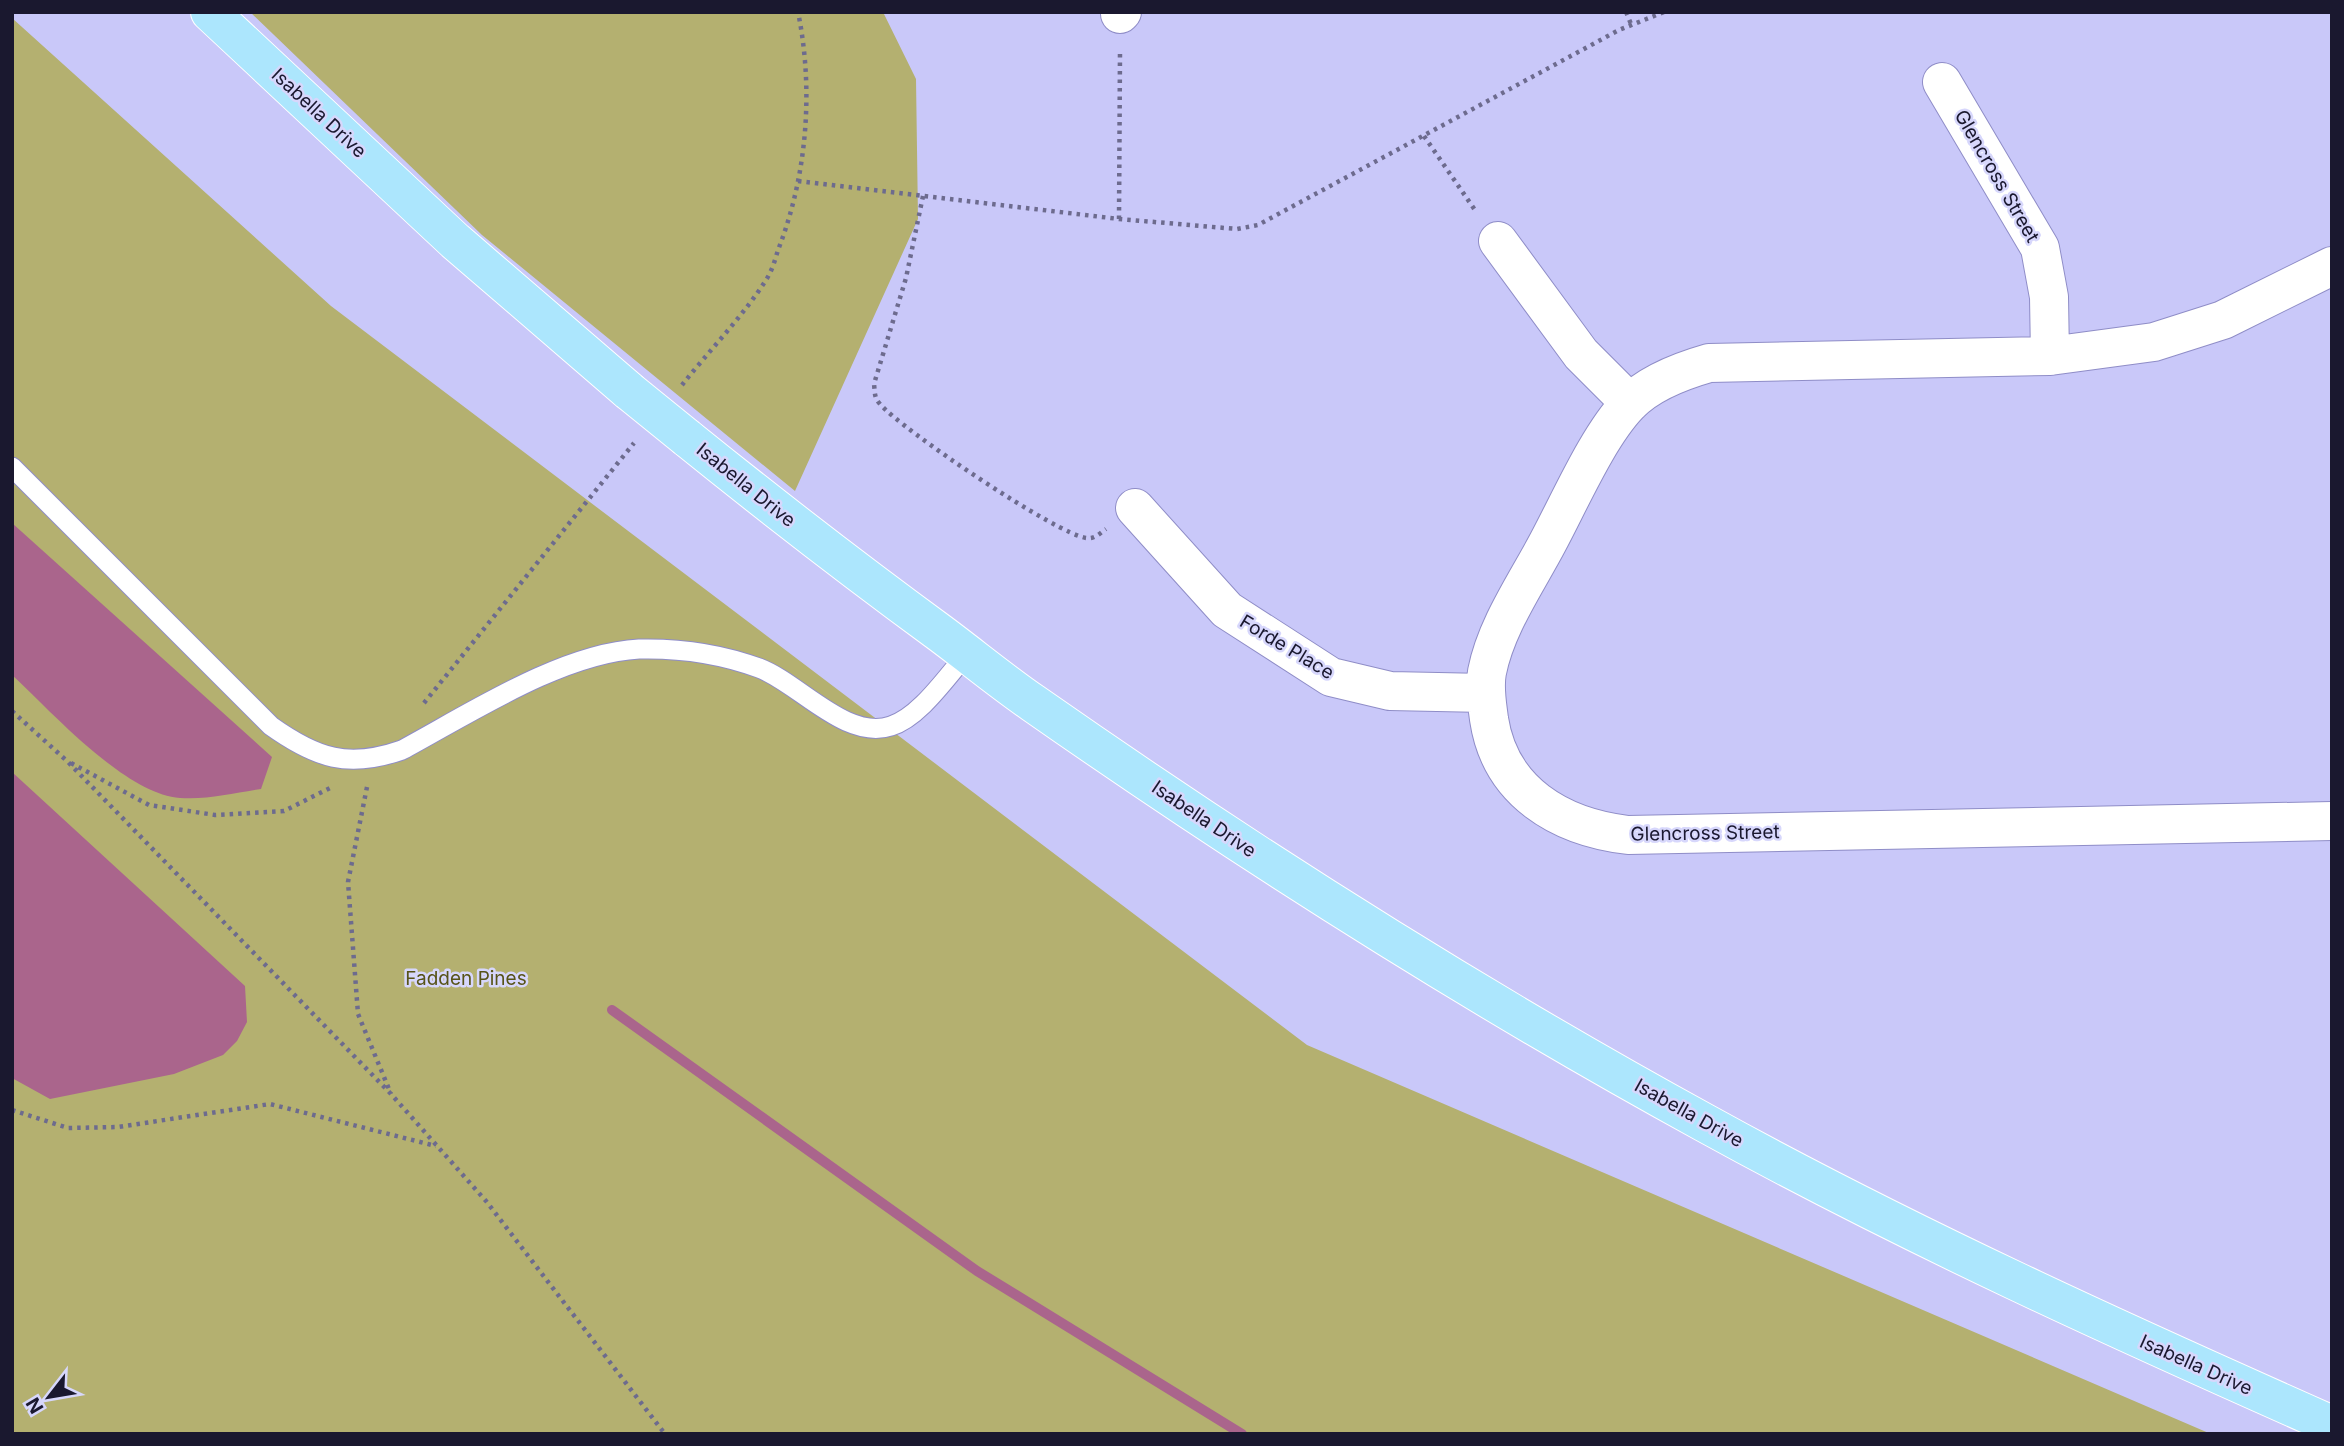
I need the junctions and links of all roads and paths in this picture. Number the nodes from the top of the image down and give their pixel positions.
1 (210, 12) edge
2 (1626, 12) edge
3 (1664, 12) edge
4 (1121, 13) edge
5 (1631, 24) junction
6 (1942, 82) dead end
7 (1423, 136) junction
8 (798, 181) dead end
9 (923, 196) junction
10 (1119, 219) junction
11 (1498, 240) joint
12 (2332, 266) edge
13 (2050, 356) junction
14 (1630, 403) junction
15 (12, 467) edge
16 (1135, 508) joint
17 (967, 654) junction
18 (1485, 692) junction
19 (12, 711) edge
20 (67, 761) junction
21 (376, 764) junction
22 (2332, 821) edge
23 (391, 1094) junction
24 (12, 1110) edge
25 (436, 1146) junction
26 (2332, 1425) edge
27 (665, 1434) edge

1 - 17 main road, Isabella Drive, bridge
2 - 5 path
3 - 5 path
4 - 10 path
5 - 7 path
6 - 13 street, Glencross Street
7 - 10 path
7 - 11 path
8 - 9 path
9 - 10 path
9 - 16 path
11 - 14 street
12 - 13 street, Glencross Street
13 - 14 street, Glencross Street
14 - 18 street, Glencross Street
15 - 21 lane
16 - 18 street, Forde Place
17 - 21 lane
17 - 26 main road, Isabella Drive
18 - 22 street, Glencross Street
19 - 20 path
20 - 21 path
20 - 23 path
21 - 23 path
23 - 25 path
24 - 25 path
25 - 27 path

